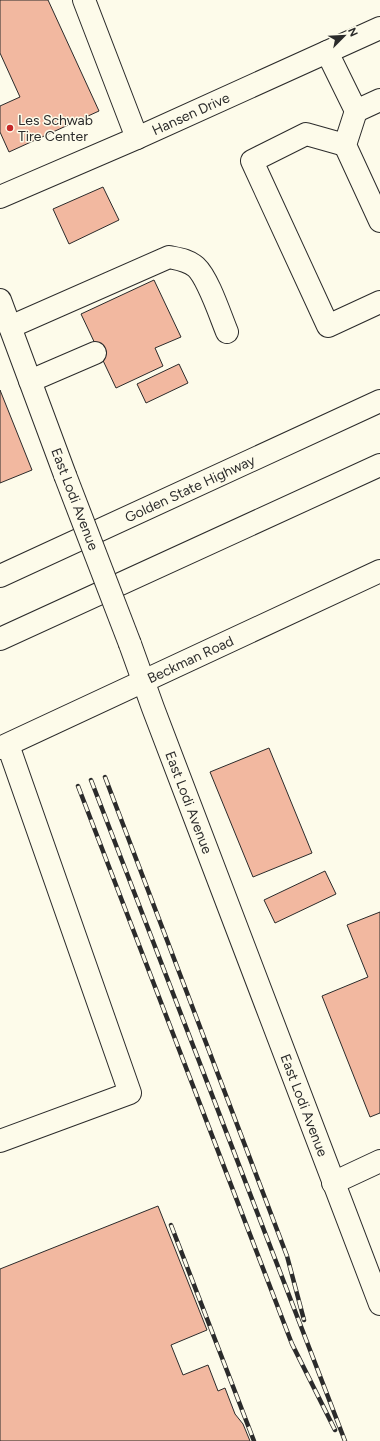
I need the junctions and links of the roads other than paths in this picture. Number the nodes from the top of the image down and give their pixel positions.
1 (84, 0) edge
2 (380, 28) edge
3 (326, 52) junction
4 (380, 100) edge
5 (356, 111) junction
6 (137, 138) junction
7 (345, 145) junction
8 (0, 197) edge
9 (380, 221) edge
10 (0, 300) edge
11 (380, 302) edge
12 (10, 327) junction
13 (227, 332) dead end
14 (94, 353) dead end
15 (30, 382) junction
16 (380, 401) edge
17 (380, 465) edge
18 (380, 571) edge
19 (0, 576) edge
20 (0, 638) edge
21 (143, 681) junction
22 (4, 746) edge
23 (0, 1141) edge
24 (380, 1160) edge
25 (333, 1183) junction
26 (380, 1304) edge

1 - 6 main road
2 - 3 main road, Hansen Drive
3 - 5 main road
3 - 6 main road, Hansen Drive
4 - 5 main road
5 - 7 main road
6 - 8 main road, Hansen Drive
7 - 9 main road
7 - 11 main road
10 - 12 main road, East Lodi Avenue
12 - 13 main road
12 - 15 main road, East Lodi Avenue
14 - 15 main road
15 - 21 main road, East Lodi Avenue, bridge
16 - 19 main road, Golden State Highway
17 - 20 main road
18 - 21 main road, Beckman Road
21 - 22 main road, Beckman Road
21 - 25 main road, East Lodi Avenue
22 - 23 main road
24 - 25 main road
25 - 26 main road, East Lodi Avenue

